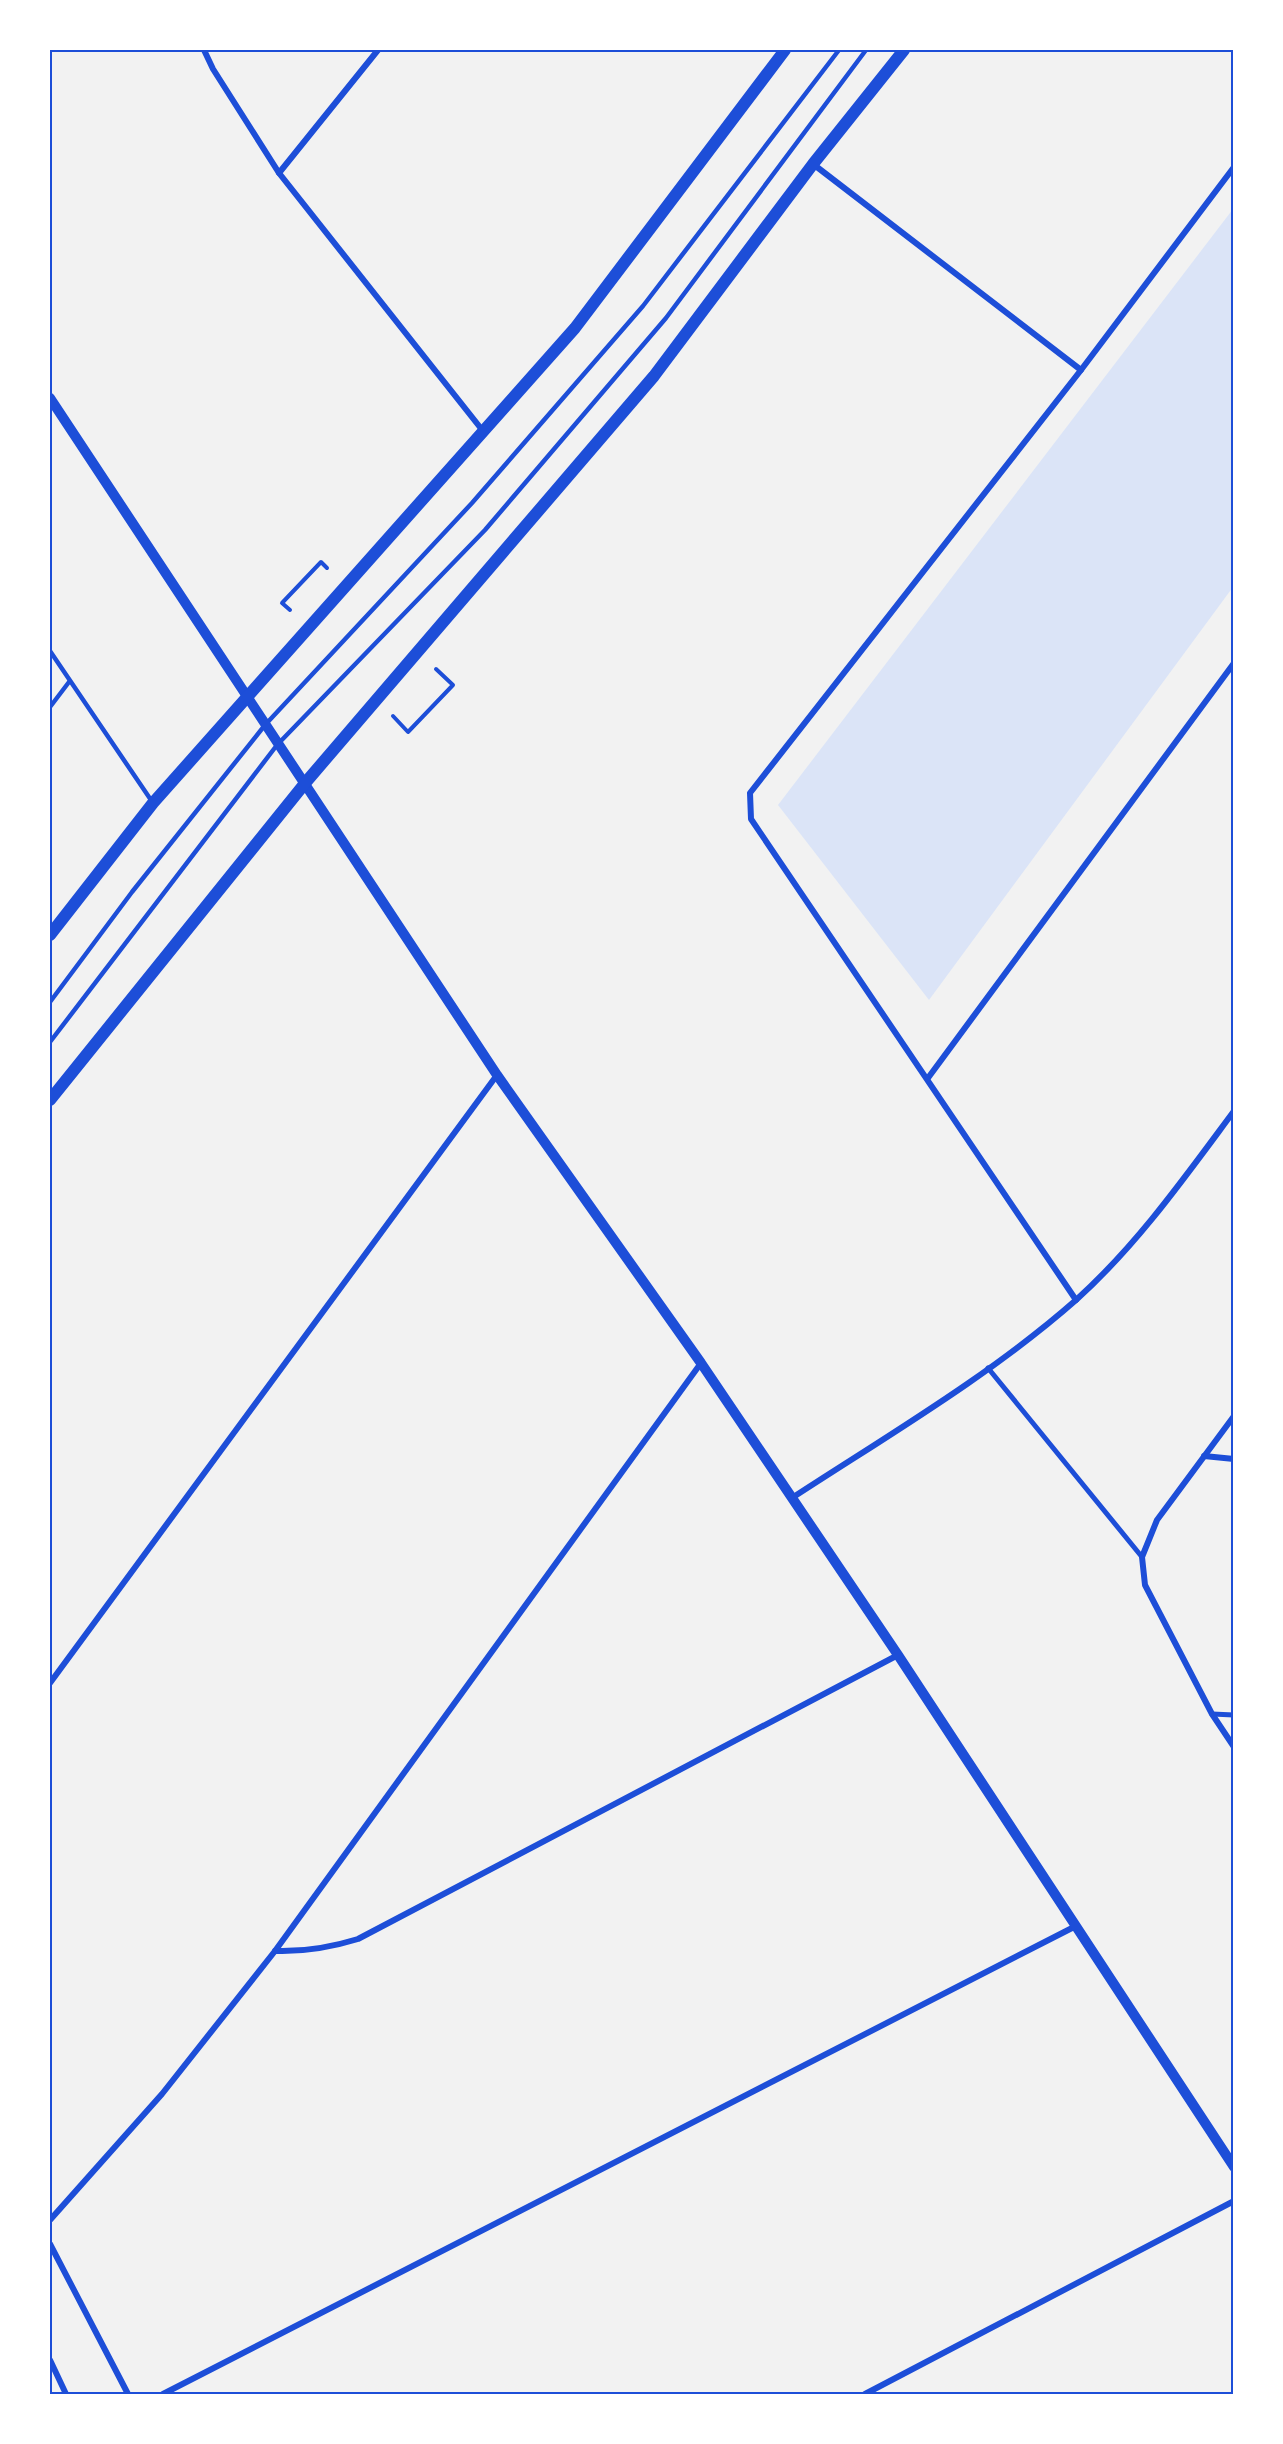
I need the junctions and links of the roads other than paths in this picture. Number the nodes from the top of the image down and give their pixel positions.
1 (204, 50) edge
2 (378, 50) edge
3 (785, 50) edge
4 (839, 50) edge
5 (866, 50) edge
6 (904, 50) edge
7 (813, 164) junction
8 (1233, 167) edge
9 (279, 173) junction
10 (1081, 370) junction
11 (50, 398) edge
12 (484, 433) junction
13 (50, 651) edge
14 (1233, 663) edge
15 (69, 682) junction
16 (246, 696) junction
17 (50, 707) edge
18 (265, 725) junction
19 (278, 745) junction
20 (306, 782) junction
21 (153, 803) junction
22 (50, 935) edge
23 (50, 1002) edge
24 (50, 1042) edge
25 (497, 1076) junction
26 (928, 1078) junction
27 (50, 1100) edge
28 (1233, 1112) edge
29 (1076, 1300) junction
30 (701, 1363) junction
31 (988, 1368) junction
32 (1233, 1416) edge
33 (1204, 1456) junction
34 (1233, 1459) edge
35 (792, 1498) junction
36 (1142, 1557) junction
37 (898, 1655) junction
38 (50, 1683) edge
39 (1212, 1714) junction
40 (1233, 1715) edge
41 (1233, 1747) edge
42 (1074, 1927) junction
43 (275, 1951) junction
44 (1233, 2167) edge
45 (1233, 2200) edge
46 (50, 2220) edge
47 (50, 2244) edge
48 (50, 2360) edge
49 (66, 2394) edge
50 (128, 2394) edge
51 (164, 2394) edge
52 (865, 2394) edge

1 - 9 street
2 - 9 street
3 - 12 main road
4 - 18 lane
5 - 19 lane
6 - 7 main road
7 - 10 street
7 - 20 main road
8 - 10 street
9 - 12 street
10 - 26 street
11 - 16 street
12 - 16 main road
13 - 15 lane
14 - 26 street
15 - 17 lane
15 - 21 lane
16 - 18 street
16 - 21 main road
18 - 19 street
18 - 23 lane
19 - 20 street
19 - 24 lane
20 - 25 street
20 - 27 main road
21 - 22 main road
25 - 30 street
25 - 38 street
26 - 29 street
28 - 29 street
29 - 31 street
30 - 35 street
30 - 43 street
31 - 35 street
31 - 36 street
32 - 33 street
33 - 34 street
33 - 36 street
35 - 37 street
36 - 39 street
37 - 42 street
37 - 43 street
39 - 40 street
39 - 41 street
42 - 44 street
42 - 51 street
43 - 46 street
45 - 52 street
47 - 50 street
48 - 49 street

